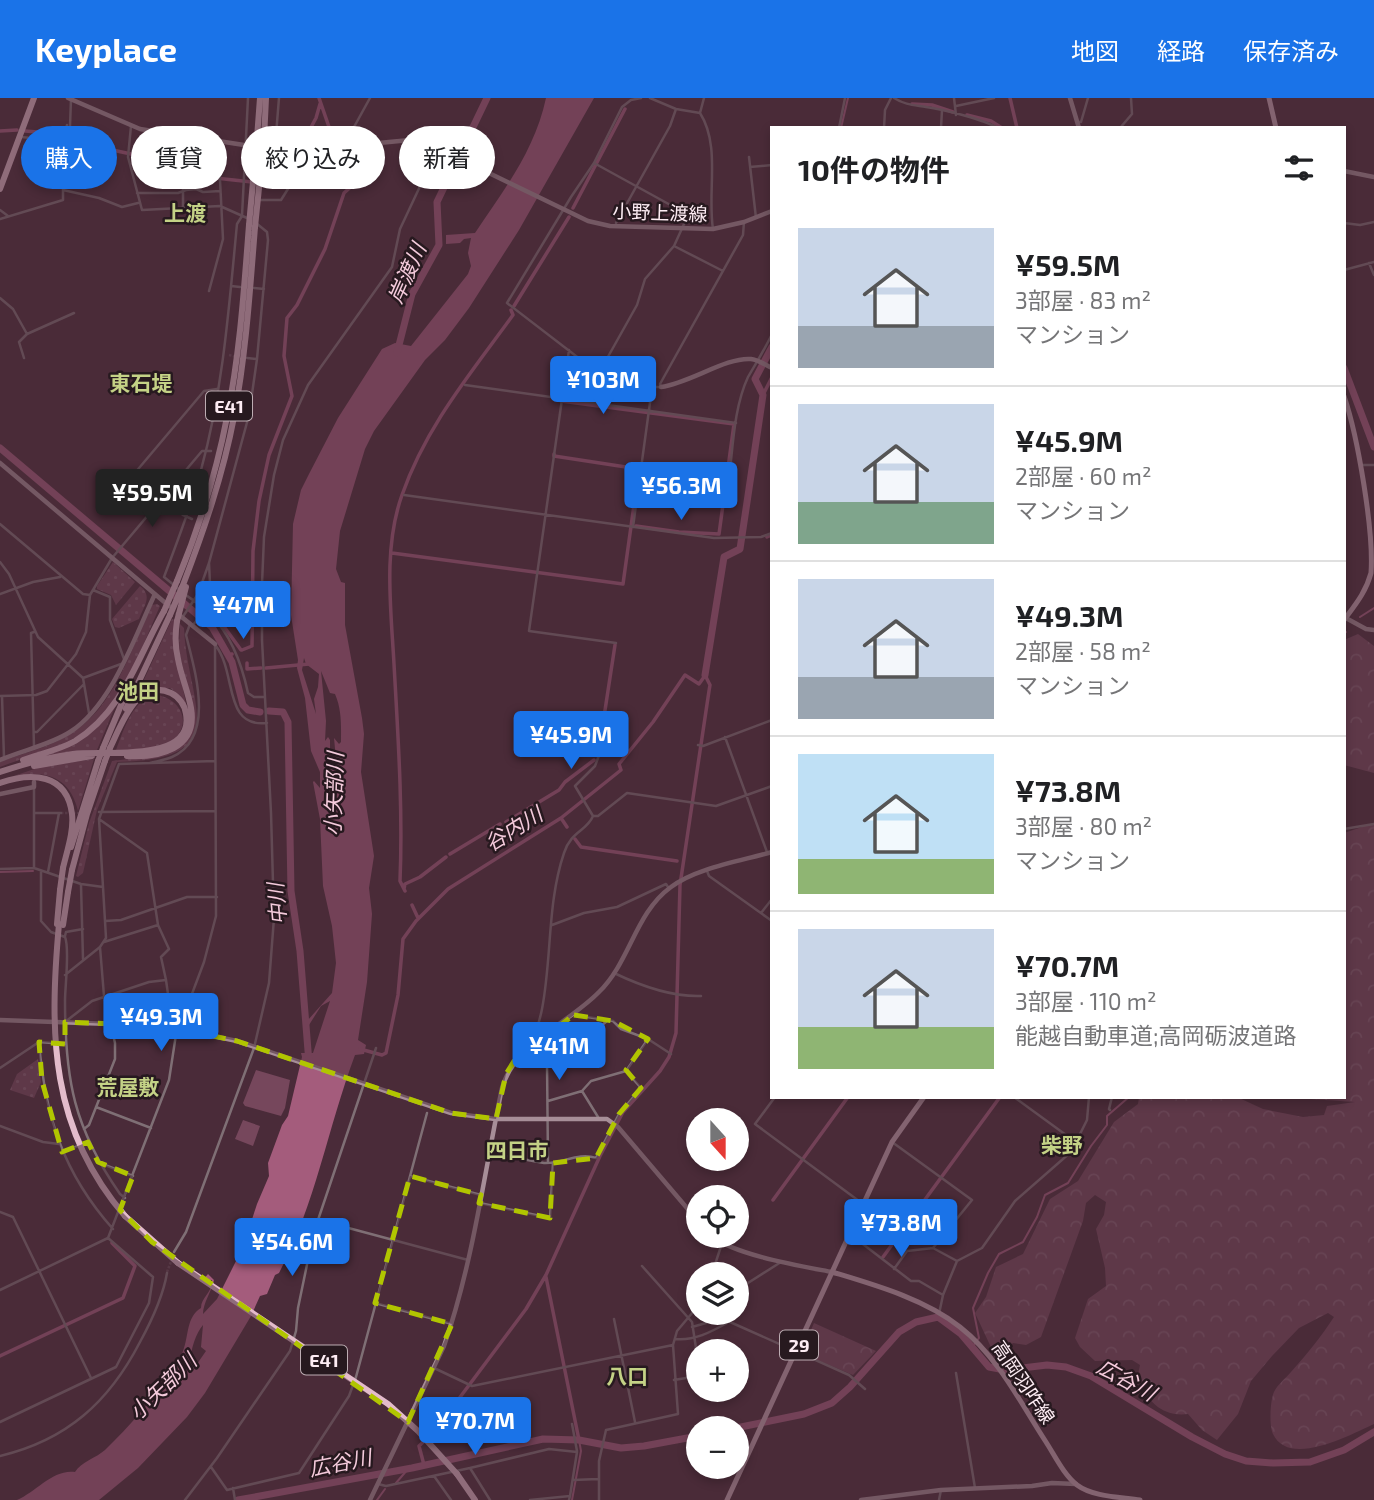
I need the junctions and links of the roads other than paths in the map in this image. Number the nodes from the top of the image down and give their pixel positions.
1 (34, 98) edge
2 (69, 98) edge
3 (248, 98) edge
4 (260, 98) edge
5 (267, 98) edge
6 (279, 98) edge
7 (370, 98) edge
8 (641, 98) edge
9 (650, 98) edge
10 (704, 98) edge
11 (845, 98) edge
12 (892, 98) edge
13 (954, 98) edge
14 (994, 98) edge
15 (1070, 98) edge
16 (1087, 98) edge
17 (1131, 98) edge
18 (1269, 98) edge
19 (956, 106) junction
20 (676, 109) junction
21 (942, 110) junction
22 (700, 113) junction
23 (956, 115) junction
24 (1079, 125) edge
25 (68, 126) edge
26 (131, 126) joint
27 (246, 126) edge
28 (260, 126) edge
29 (262, 126) edge
30 (277, 126) edge
31 (351, 126) edge
32 (839, 126) edge
33 (884, 126) edge
34 (941, 126) edge
35 (993, 126) edge
36 (1122, 126) edge
37 (1276, 126) edge
38 (18, 137) junction
39 (21, 137) edge
40 (749, 157) dead end
41 (770, 164) edge
42 (596, 165) junction
43 (750, 167) junction
44 (131, 168) edge
45 (1346, 171) edge
46 (495, 175) edge
47 (1374, 177) edge
48 (636, 187) junction
49 (0, 189) edge
50 (137, 189) edge
51 (243, 189) edge
52 (255, 189) edge
53 (288, 189) edge
54 (418, 189) edge
55 (63, 190) joint
56 (182, 191) junction
57 (220, 191) joint
58 (72, 192) junction
59 (138, 193) junction
60 (243, 198) junction
61 (63, 200) junction
62 (140, 203) junction
63 (220, 206) junction
64 (183, 209) junction
65 (564, 209) junction
66 (0, 210) edge
67 (770, 212) edge
68 (8, 216) junction
69 (242, 216) junction
70 (756, 218) junction
71 (0, 219) edge
72 (744, 222) junction
73 (1374, 222) edge
74 (616, 223) dead end
75 (1346, 223) edge
76 (252, 226) junction
77 (681, 228) junction
78 (713, 229) junction
79 (674, 247) junction
80 (1372, 263) edge
81 (1346, 270) edge
82 (723, 271) junction
83 (1374, 275) edge
84 (231, 286) junction
85 (240, 287) dead end
86 (254, 288) dead end
87 (264, 289) junction
88 (209, 291) dead end
89 (0, 298) edge
90 (74, 313) dead end
91 (27, 334) junction
92 (770, 339) edge
93 (569, 350) junction
94 (223, 355) junction
95 (229, 355) tunnel mouth
96 (24, 358) dead end
97 (247, 358) dead end
98 (257, 359) junction
99 (761, 363) junction
100 (770, 367) edge
101 (600, 371) junction
102 (465, 385) dead end
103 (661, 387) junction
104 (652, 388) junction
105 (218, 389) junction
106 (560, 399) junction
107 (1346, 403) edge
108 (215, 410) junction
109 (220, 411) dead end
110 (649, 411) junction
111 (243, 414) dead end
112 (249, 415) junction
113 (736, 423) junction
114 (206, 450) junction
115 (211, 452) dead end
116 (233, 457) dead end
117 (238, 459) junction
118 (0, 463) edge
119 (1363, 465) junction
120 (1374, 465) edge
121 (729, 479) dead end
122 (404, 495) dead end
123 (163, 498) junction
124 (544, 515) junction
125 (187, 517) junction
126 (192, 519) dead end
127 (0, 524) edge
128 (214, 527) dead end
129 (633, 527) junction
130 (219, 529) junction
131 (770, 534) edge
132 (112, 558) junction
133 (0, 562) edge
134 (209, 563) junction
135 (1373, 571) edge
136 (62, 576) junction
137 (182, 585) junction
138 (15, 589) junction
139 (93, 590) junction
140 (0, 594) edge
141 (155, 594) junction
142 (90, 595) junction
143 (193, 603) junction
144 (205, 612) junction
145 (167, 613) junction
146 (181, 617) junction
147 (1346, 617) edge
148 (1346, 619) edge
149 (191, 625) junction
150 (1374, 630) edge
151 (34, 632) junction
152 (617, 643) dead end
153 (215, 644) junction
154 (68, 662) junction
155 (122, 662) junction
156 (83, 678) junction
157 (84, 684) junction
158 (32, 695) junction
159 (1, 696) edge
160 (265, 697) junction
161 (89, 716) junction
162 (770, 721) edge
163 (267, 723) junction
164 (33, 732) junction
165 (725, 737) junction
166 (603, 745) dead end
167 (700, 746) dead end
168 (106, 748) junction
169 (34, 750) junction
170 (2, 759) edge
171 (215, 761) junction
172 (146, 765) junction
173 (0, 773) edge
174 (0, 783) edge
175 (34, 784) joint
176 (770, 787) edge
177 (0, 794) edge
178 (746, 795) junction
179 (215, 811) junction
180 (100, 812) junction
181 (34, 813) junction
182 (592, 814) junction
183 (99, 819) junction
184 (1374, 824) edge
185 (1346, 829) edge
186 (769, 853) edge
187 (34, 868) junction
188 (0, 869) edge
189 (67, 869) junction
190 (42, 870) junction
191 (707, 871) junction
192 (48, 872) junction
193 (81, 884) junction
194 (103, 887) junction
195 (669, 888) junction
196 (216, 897) junction
197 (770, 902) edge
198 (156, 906) junction
199 (761, 913) junction
200 (770, 920) edge
201 (105, 921) junction
202 (59, 924) junction
203 (158, 925) junction
204 (552, 925) junction
205 (82, 929) junction
206 (65, 937) junction
207 (104, 942) junction
208 (100, 947) junction
209 (83, 959) junction
210 (614, 973) junction
211 (65, 975) junction
212 (166, 980) junction
213 (55, 989) junction
214 (104, 996) junction
215 (701, 996) dead end
216 (574, 1015) junction
217 (0, 1020) edge
218 (608, 1020) junction
219 (65, 1022) junction
220 (110, 1024) junction
221 (165, 1024) junction
222 (177, 1028) junction
223 (648, 1040) junction
224 (39, 1042) junction
225 (534, 1043) junction
226 (65, 1044) junction
227 (255, 1048) junction
228 (376, 1048) dead end
229 (671, 1054) dead end
230 (516, 1058) junction
231 (547, 1063) junction
232 (0, 1068) edge
233 (626, 1072) junction
234 (363, 1084) junction
235 (582, 1091) junction
236 (774, 1099) edge
237 (923, 1099) edge
238 (1017, 1099) edge
239 (1089, 1099) edge
240 (1112, 1099) edge
241 (548, 1101) junction
242 (96, 1107) junction
243 (1110, 1110) dead end
244 (427, 1113) dead end
245 (598, 1117) junction
246 (549, 1118) junction
247 (495, 1119) junction
248 (615, 1124) junction
249 (0, 1126) edge
250 (151, 1128) junction
251 (84, 1129) junction
252 (89, 1142) junction
253 (892, 1142) junction
254 (1077, 1143) junction
255 (59, 1144) junction
256 (62, 1152) junction
257 (489, 1153) junction
258 (98, 1162) junction
259 (550, 1163) junction
260 (133, 1176) junction
261 (411, 1176) junction
262 (481, 1195) junction
263 (125, 1198) junction
264 (479, 1203) junction
265 (863, 1204) junction
266 (686, 1207) edge
267 (0, 1212) edge
268 (326, 1222) dead end
269 (113, 1229) junction
270 (850, 1234) junction
271 (108, 1238) junction
272 (393, 1240) junction
273 (733, 1248) edge
274 (933, 1248) junction
275 (174, 1252) tunnel mouth
276 (468, 1260) junction
277 (781, 1260) junction
278 (957, 1261) junction
279 (642, 1266) dead end
280 (894, 1269) junction
281 (39, 1272) junction
282 (832, 1272) junction
283 (167, 1273) tunnel mouth
284 (749, 1283) edge
285 (0, 1290) edge
286 (943, 1295) junction
287 (375, 1303) junction
288 (939, 1314) junction
289 (614, 1319) dead end
290 (686, 1319) joint
291 (452, 1324) junction
292 (699, 1325) edge
293 (723, 1325) edge
294 (737, 1325) edge
295 (692, 1327) joint
296 (694, 1337) junction
297 (674, 1339) junction
298 (673, 1345) junction
299 (796, 1351) junction
300 (621, 1355) junction
301 (434, 1368) junction
302 (956, 1373) dead end
303 (91, 1378) junction
304 (686, 1378) edge
305 (674, 1380) junction
306 (864, 1389) dead end
307 (0, 1422) edge
308 (635, 1422) junction
309 (572, 1424) dead end
310 (577, 1452) junction
311 (0, 1456) edge
312 (211, 1467) junction
313 (470, 1468) junction
314 (434, 1475) junction
315 (598, 1479) junction
316 (575, 1481) junction
317 (379, 1482) junction
318 (1076, 1484) junction
319 (233, 1488) junction
320 (975, 1488) junction
321 (941, 1490) junction
322 (569, 1498) edge
323 (184, 1500) edge
324 (235, 1500) edge
325 (370, 1500) edge
326 (451, 1500) edge
327 (475, 1500) edge
328 (491, 1500) edge
329 (530, 1500) edge
330 (598, 1500) edge
331 (727, 1500) edge
332 (861, 1500) edge
333 (939, 1500) edge
334 (1135, 1500) edge

1 - 38 highway
2 - 25 street
2 - 26 street, 小野上渡線
3 - 27 street
4 - 28 highway, E41
5 - 29 highway, E41
6 - 30 street
7 - 31 street
8 - 42 street
9 - 20 street
10 - 22 street
11 - 32 street
12 - 21 street
12 - 33 street
13 - 19 street
14 - 19 street
15 - 24 street
16 - 24 street
17 - 36 street
18 - 37 main road
19 - 23 street
20 - 22 street
20 - 48 street
21 - 23 street
21 - 34 street
22 - 78 street
23 - 35 street
26 - 44 street
38 - 39 street
38 - 49 highway
40 - 43 street
41 - 43 street
42 - 48 street
42 - 65 street
43 - 70 street
45 - 47 street
46 - 65 street, 小野上渡線
48 - 74 street
48 - 77 street
50 - 59 street
51 - 60 street
52 - 76 highway, E41, bridge
53 - 60 street
54 - 160 street
55 - 58 street
55 - 61 street
56 - 57 street
56 - 59 street
56 - 64 street
57 - 63 street
58 - 61 street
58 - 62 street
59 - 62 street
60 - 69 street
61 - 68 street
62 - 64 street
63 - 64 street
63 - 69 street
63 - 88 street
65 - 77 street, 小野上渡線
65 - 93 street
66 - 68 street
67 - 70 street, 小野上渡線
68 - 71 street
69 - 84 street
69 - 87 street
70 - 72 street, 小野上渡線
72 - 78 street, 小野上渡線
72 - 82 street
73 - 75 street
76 - 137 highway, E41
76 - 137 highway, E41
77 - 78 street, 小野上渡線
77 - 79 street
79 - 82 street
79 - 101 street
80 - 81 street
80 - 83 street
82 - 103 street
84 - 85 street
84 - 94 street
86 - 87 street
87 - 98 street
89 - 91 street
90 - 91 street
91 - 96 street
92 - 99 street
93 - 101 street
93 - 106 street
94 - 95 street
94 - 105 street
97 - 98 street
98 - 112 street
99 - 100 street
99 - 103 street
99 - 113 street
101 - 104 street
102 - 106 street
103 - 104 street
104 - 110 street
105 - 108 street
105 - 123 street
106 - 110 street
106 - 124 street
107 - 119 main road
108 - 109 street
108 - 114 street
110 - 113 street
110 - 129 street
111 - 112 street
112 - 117 street
113 - 121 street
114 - 115 street
114 - 123 street
114 - 125 street
116 - 117 street
117 - 130 street
118 - 132 street
119 - 120 street
119 - 135 main road
122 - 124 street
123 - 125 street
123 - 132 street
124 - 129 street
124 - 152 street
125 - 126 street
125 - 143 street
127 - 136 street
128 - 130 street
129 - 131 street
130 - 134 street
132 - 139 street
132 - 141 street
133 - 138 street
134 - 143 street
134 - 144 street
135 - 147 main road
136 - 138 street
136 - 142 street
137 - 145 highway, E41, bridge
137 - 146 highway, bridge
138 - 140 street
138 - 151 street
139 - 142 street
139 - 155 street
141 - 146 street
141 - 155 street
142 - 154 street
143 - 144 street
143 - 146 street
144 - 149 street
144 - 160 street
145 - 168 highway, E41
145 - 173 highway
146 - 149 street
146 - 173 highway
148 - 150 street
149 - 153 street
149 - 172 street
151 - 154 street
151 - 158 street
153 - 163 street
153 - 171 street
154 - 156 street
154 - 158 street
155 - 156 street
155 - 161 street
156 - 157 street
157 - 161 street
157 - 164 street
158 - 159 street
158 - 164 street
159 - 170 street
160 - 163 street
161 - 169 street
162 - 165 street
163 - 227 street
164 - 169 street
165 - 167 street
165 - 178 street
166 - 182 street
168 - 173 highway
168 - 189 highway, E41, bridge
169 - 170 street
171 - 172 street
171 - 179 street
172 - 180 street
174 - 189 highway
175 - 177 street
175 - 181 street
176 - 178 street
178 - 182 street
178 - 186 street
179 - 180 street
179 - 196 street
180 - 183 street
181 - 187 street
181 - 192 street
182 - 204 street
183 - 194 street
183 - 198 street
184 - 185 street
186 - 191 street
187 - 188 street
187 - 190 street
189 - 202 highway, E41, bridge
190 - 192 street
190 - 206 street
191 - 195 street
191 - 199 street
192 - 193 street
193 - 194 street
193 - 205 street
194 - 201 street
195 - 204 street
195 - 210 street
196 - 198 street
196 - 222 street
197 - 199 street
198 - 201 street
198 - 203 street
199 - 200 street
201 - 207 street
202 - 213 highway, E41, bridge
202 - 213 highway, E41, bridge
203 - 207 street
203 - 212 street
204 - 225 street
205 - 206 street
205 - 209 street
206 - 211 street
207 - 208 street
208 - 209 street
208 - 214 street
209 - 211 street
210 - 215 street
210 - 216 street
211 - 219 street
212 - 214 street
212 - 221 street
213 - 327 highway, E41, bridge
214 - 219 street
214 - 220 street
214 - 221 street
216 - 218 street
216 - 225 street
217 - 219 street
218 - 223 street
218 - 231 street
219 - 220 street
219 - 226 street
220 - 221 street
220 - 242 street
221 - 222 street
222 - 227 street
222 - 250 street
223 - 229 street
223 - 233 street
224 - 226 street
224 - 232 street
224 - 255 street
225 - 230 street
226 - 251 street
227 - 234 street
227 - 275 street
228 - 234 street
230 - 231 street
230 - 247 street
231 - 241 street
233 - 235 street
233 - 248 street
234 - 247 street
234 - 312 street
235 - 241 street
235 - 245 street
236 - 265 street
237 - 253 main road
238 - 254 street
239 - 254 street
240 - 243 street
241 - 246 street
242 - 250 street
242 - 251 street
244 - 261 street
245 - 246 street
245 - 248 street
246 - 247 street
246 - 259 street
247 - 257 street
248 - 259 street
248 - 266 street
249 - 255 street
250 - 260 street
251 - 252 street
252 - 256 street
252 - 258 street
253 - 265 main road
253 - 274 street
254 - 278 street
255 - 256 street
256 - 269 street
257 - 259 street
257 - 262 street
258 - 260 street
258 - 263 street
259 - 264 street
260 - 263 street
261 - 262 street
261 - 272 street
262 - 264 street
263 - 269 street
264 - 276 street
265 - 270 main road
267 - 281 street
268 - 272 street
269 - 271 street
270 - 280 street
270 - 282 main road
271 - 281 street
271 - 303 street
272 - 276 street
272 - 287 street
273 - 277 street
274 - 278 street
274 - 280 street
276 - 291 street
277 - 282 street
277 - 284 street
278 - 286 street
279 - 290 street
280 - 286 street
281 - 285 street
281 - 303 street
282 - 288 main road, 高岡羽咋線
282 - 299 main road, 29
283 - 311 street
286 - 288 street
287 - 291 street
287 - 319 street
288 - 318 main road, 高岡羽咋線
289 - 300 street
290 - 297 street
291 - 301 street
292 - 295 street
293 - 296 street
294 - 299 street
295 - 296 street
296 - 297 street
297 - 298 street
298 - 300 street
298 - 305 street
299 - 306 street
299 - 331 main road, 29
300 - 301 street
300 - 308 street
301 - 317 street
302 - 320 street
303 - 307 street
304 - 305 street
305 - 308 street
308 - 315 street
309 - 310 street
310 - 313 street
310 - 316 street
312 - 319 street
312 - 323 street
313 - 314 street
313 - 328 street
314 - 317 street
314 - 326 street
315 - 316 street
315 - 330 street
316 - 322 street
317 - 325 street
318 - 320 street
318 - 334 main road
319 - 324 street
320 - 321 street
321 - 332 street
321 - 333 street
322 - 329 street

